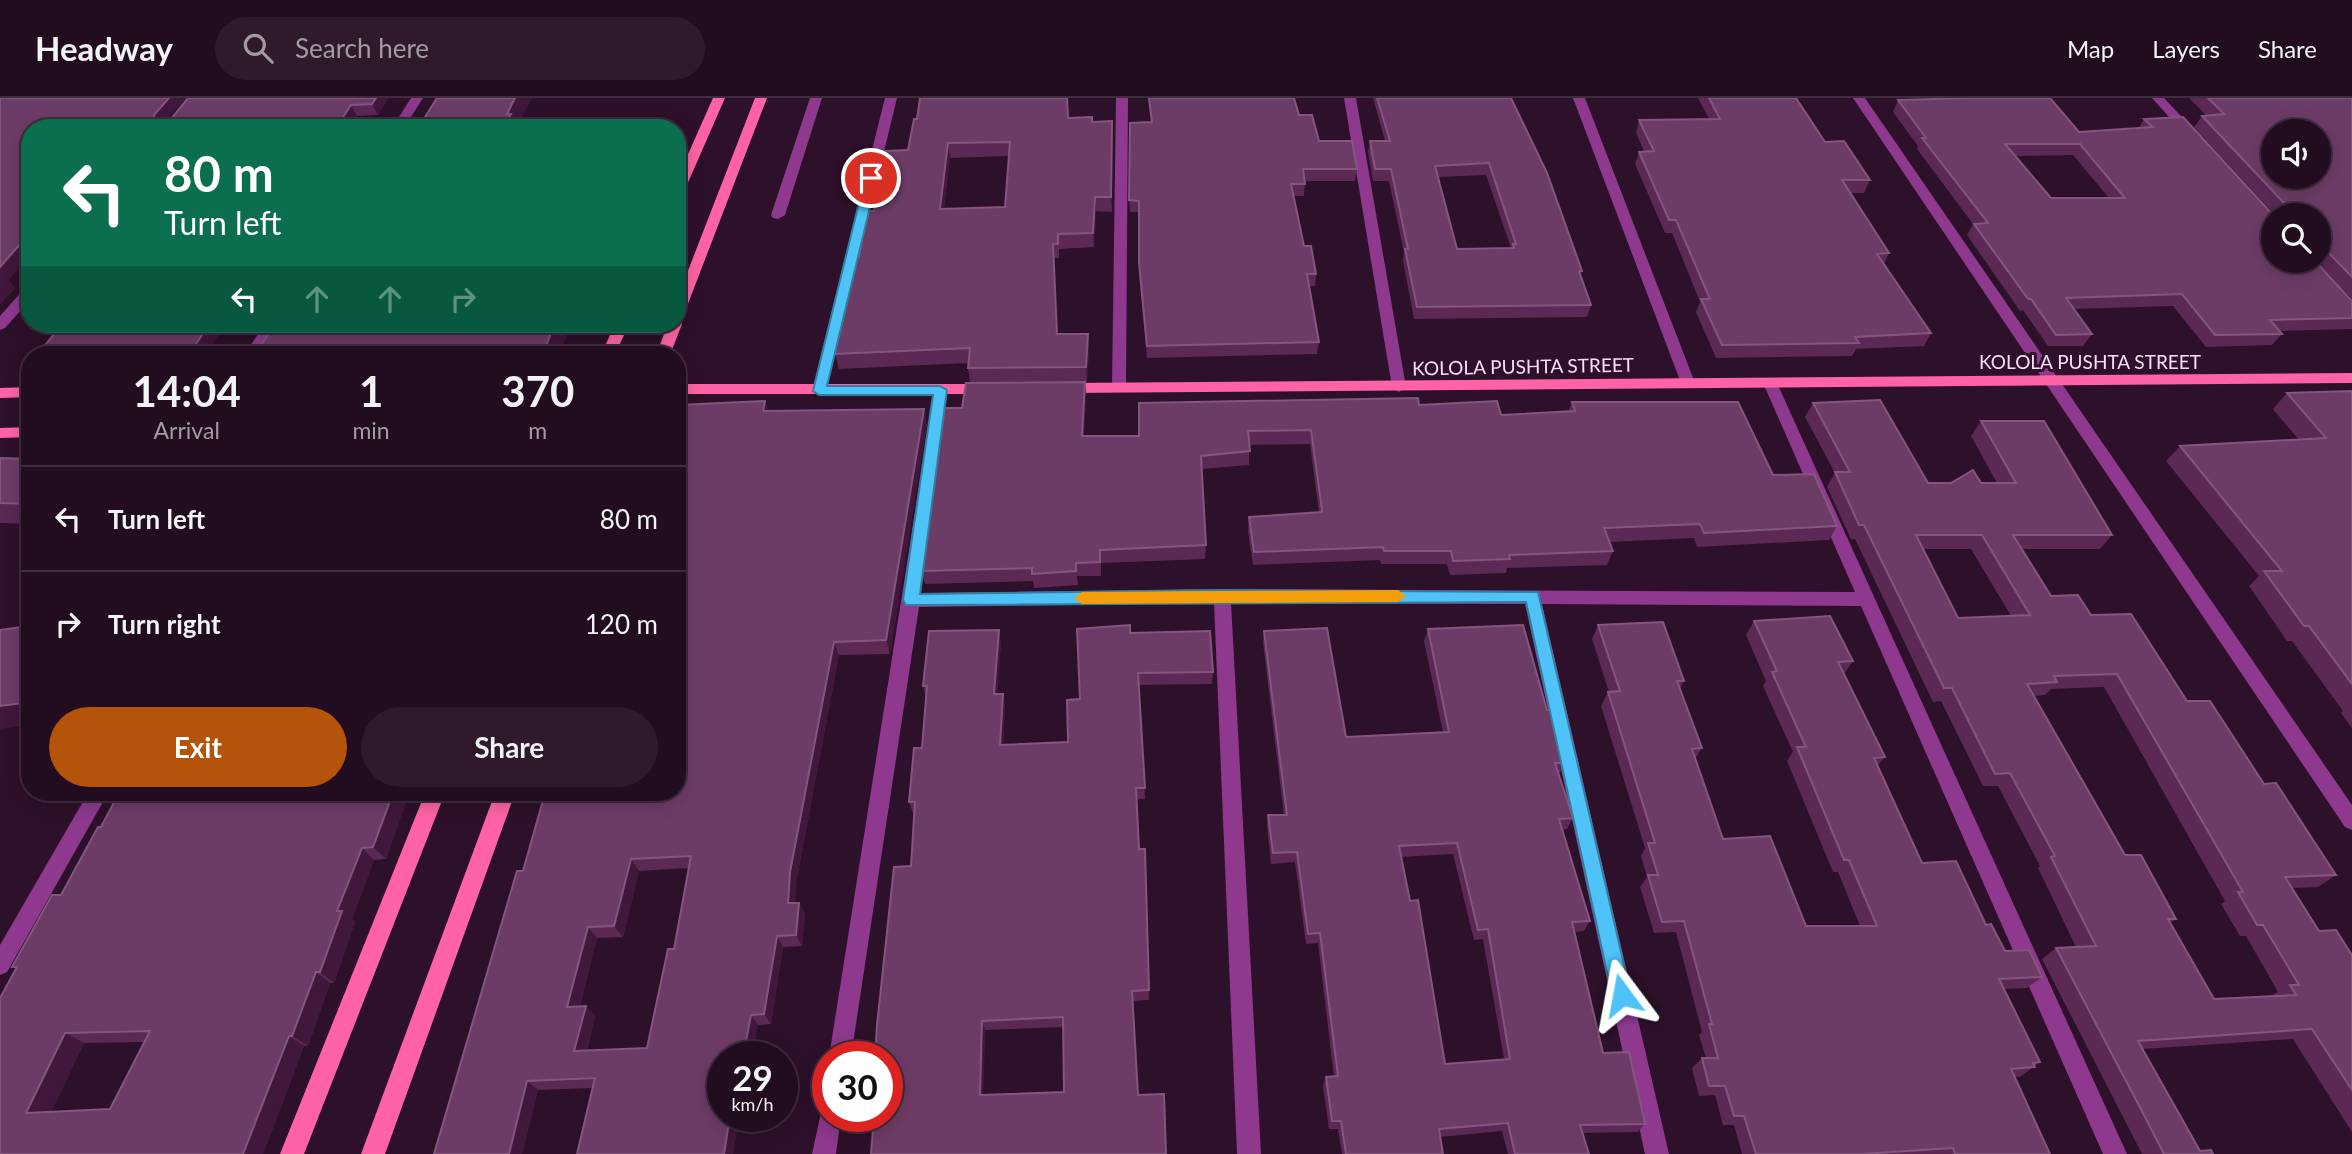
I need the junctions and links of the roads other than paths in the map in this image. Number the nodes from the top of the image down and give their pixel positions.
1 (417, 98) edge
2 (719, 98) edge
3 (761, 98) edge
4 (816, 98) edge
5 (891, 98) edge
6 (1122, 98) edge
7 (1350, 98) edge
8 (1579, 98) edge
9 (1859, 98) edge
10 (2158, 98) edge
11 (404, 119) edge
12 (2202, 147) edge
13 (686, 173) edge
14 (778, 215) dead end
15 (686, 294) edge
16 (21, 301) edge
17 (0, 325) edge
18 (2352, 379) edge
19 (2052, 381) junction
20 (1688, 383) junction
21 (1770, 383) junction
22 (1119, 387) junction
23 (1399, 387) junction
24 (1051, 388) edge
25 (1009, 389) edge
26 (686, 390) edge
27 (940, 390) junction
28 (694, 391) junction
29 (819, 391) junction
30 (21, 392) edge
31 (0, 393) edge
32 (686, 396) edge
33 (0, 432) edge
34 (21, 432) edge
35 (1222, 596) junction
36 (1532, 596) junction
37 (1865, 599) junction
38 (911, 600) junction
39 (93, 801) edge
40 (432, 801) edge
41 (502, 801) edge
42 (2352, 821) edge
43 (0, 965) edge
44 (842, 1041) edge
45 (827, 1132) edge
46 (292, 1154) edge
47 (373, 1154) edge
48 (824, 1154) edge
49 (1249, 1154) edge
50 (1657, 1154) edge
51 (2115, 1154) edge

1 - 11 street
2 - 13 main road
3 - 15 main road
4 - 14 street
5 - 29 street
6 - 22 street
7 - 23 street
8 - 20 street
9 - 19 street
10 - 12 street
16 - 17 street
18 - 19 main road, KOLOLA PUSHTA STREET
19 - 21 main road, KOLOLA PUSHTA STREET
19 - 42 street
20 - 21 main road, KOLOLA PUSHTA STREET
20 - 23 main road, KOLOLA PUSHTA STREET
21 - 37 street
22 - 23 main road, KOLOLA PUSHTA STREET
22 - 24 main road, KOLOLA PUSHTA STREET
25 - 27 main road
26 - 28 main road
27 - 29 main road
27 - 38 street
28 - 29 main road
28 - 32 main road
30 - 31 main road
33 - 34 main road
35 - 36 street
35 - 38 street
35 - 49 street
36 - 37 street
36 - 50 street
37 - 51 street
38 - 44 street
39 - 43 street
40 - 46 main road
41 - 47 main road
45 - 48 street

